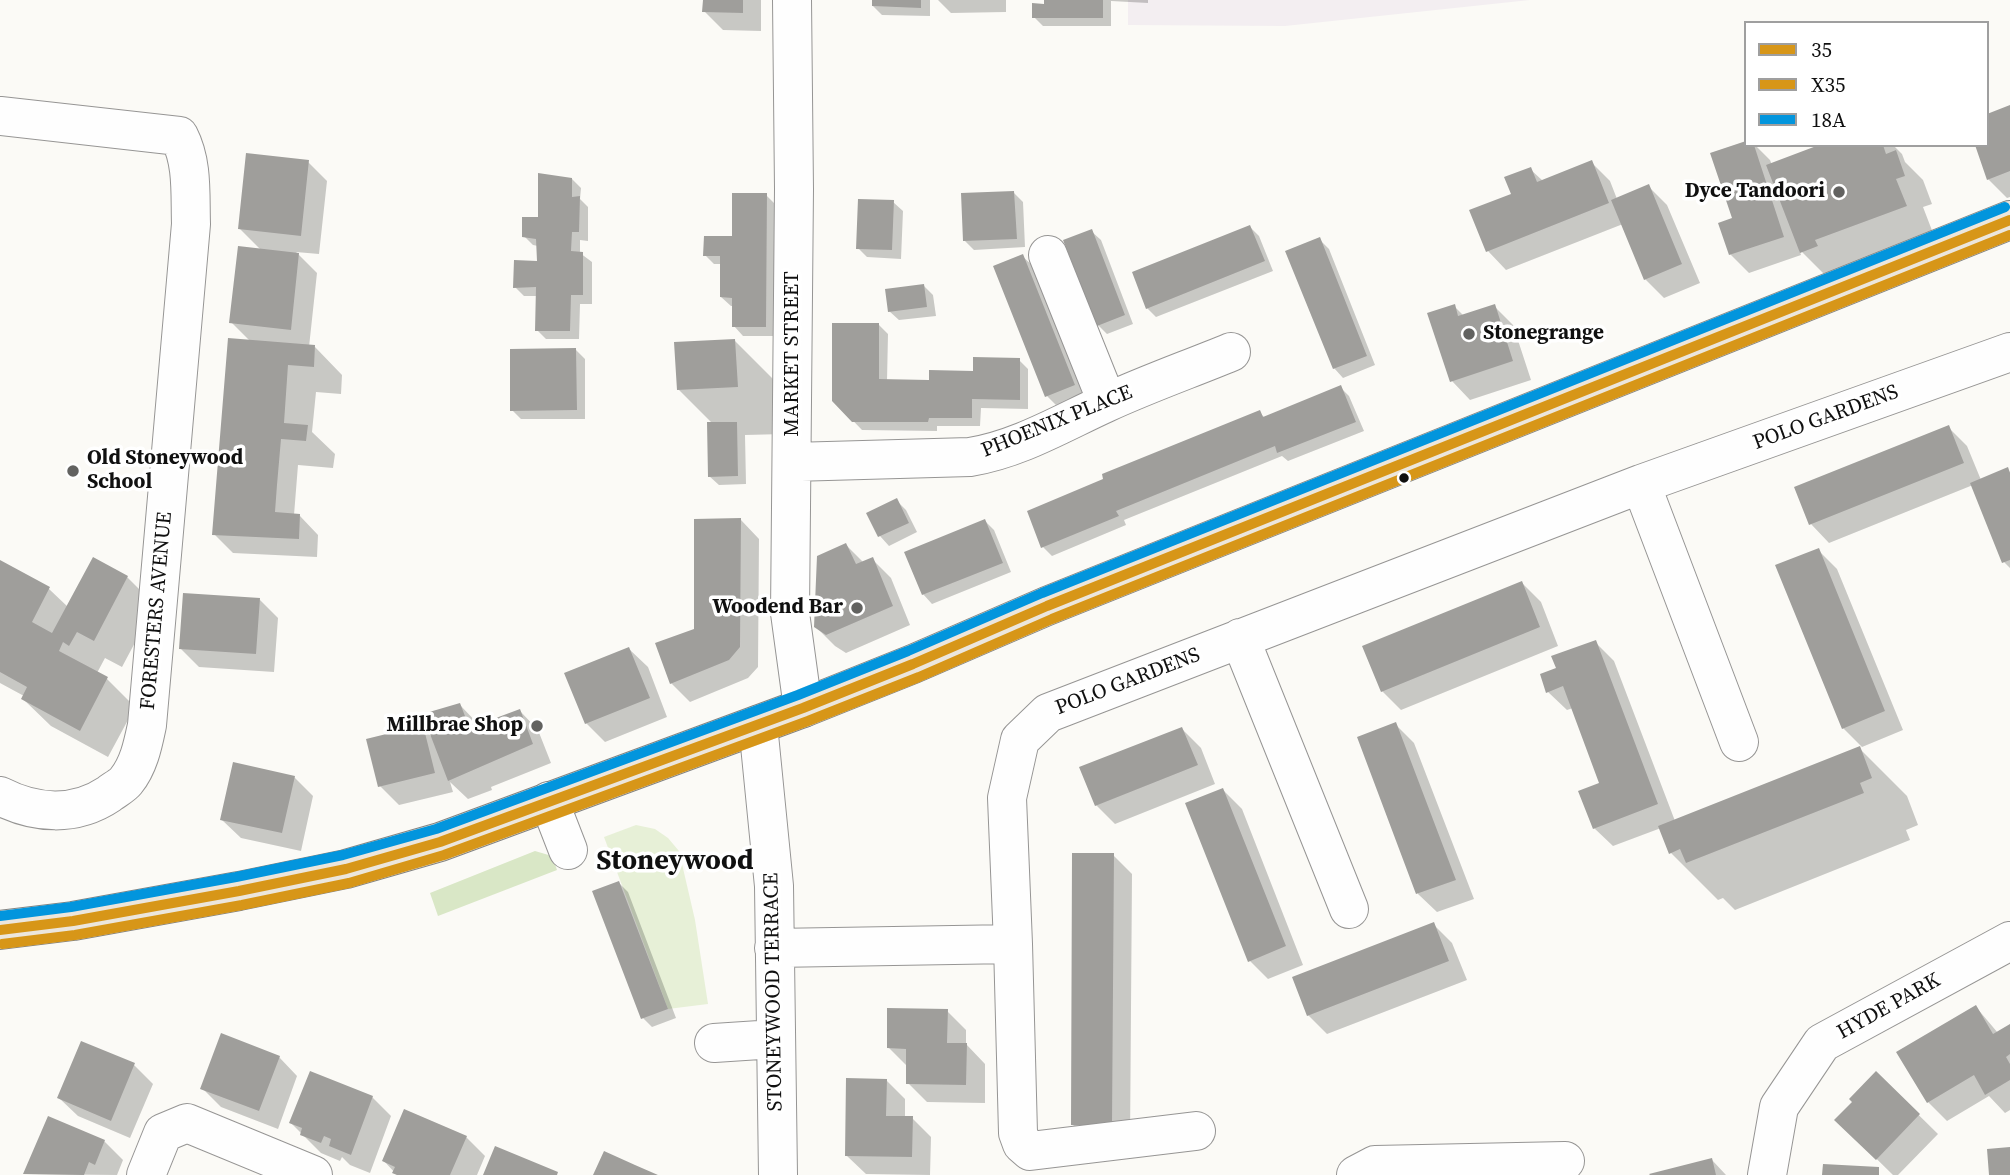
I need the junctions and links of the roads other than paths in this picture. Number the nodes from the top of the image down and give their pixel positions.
1 (792, 14) edge
2 (0, 116) edge
3 (2010, 220) edge
4 (1048, 255) dead end
5 (1231, 352) dead end
6 (2010, 352) edge
7 (1107, 402) junction
8 (792, 462) junction
9 (1642, 484) junction
10 (1240, 638) junction
11 (803, 708) junction
12 (758, 725) junction
13 (1739, 742) dead end
14 (0, 796) edge
15 (549, 801) junction
16 (568, 850) dead end
17 (1349, 908) dead end
18 (0, 930) edge
19 (1013, 944) junction
20 (774, 948) junction
21 (2007, 948) edge
22 (775, 1039) junction
23 (714, 1043) dead end
24 (1196, 1131) dead end
25 (1565, 1161) dead end
26 (146, 1175) edge
27 (313, 1175) edge
28 (778, 1175) edge
29 (1356, 1175) edge
30 (1767, 1175) edge

1 - 8 street, MARKET STREET
2 - 14 street, FORESTERS AVENUE
3 - 11 main road
4 - 7 street
5 - 7 street, PHOENIX PLACE
6 - 9 street, POLO GARDENS
7 - 8 street, PHOENIX PLACE
8 - 11 street, MARKET STREET
9 - 10 street, POLO GARDENS
9 - 13 street
10 - 17 street
10 - 19 street, POLO GARDENS
11 - 12 main road
12 - 15 main road
12 - 20 street, STONEYWOOD TERRACE
15 - 16 street
15 - 18 main road
19 - 20 street
19 - 24 street, POLO GARDENS
20 - 22 street, STONEYWOOD TERRACE
21 - 30 street, HYDE PARK
22 - 23 street
22 - 28 street, STONEYWOOD TERRACE
25 - 29 street
26 - 27 street

